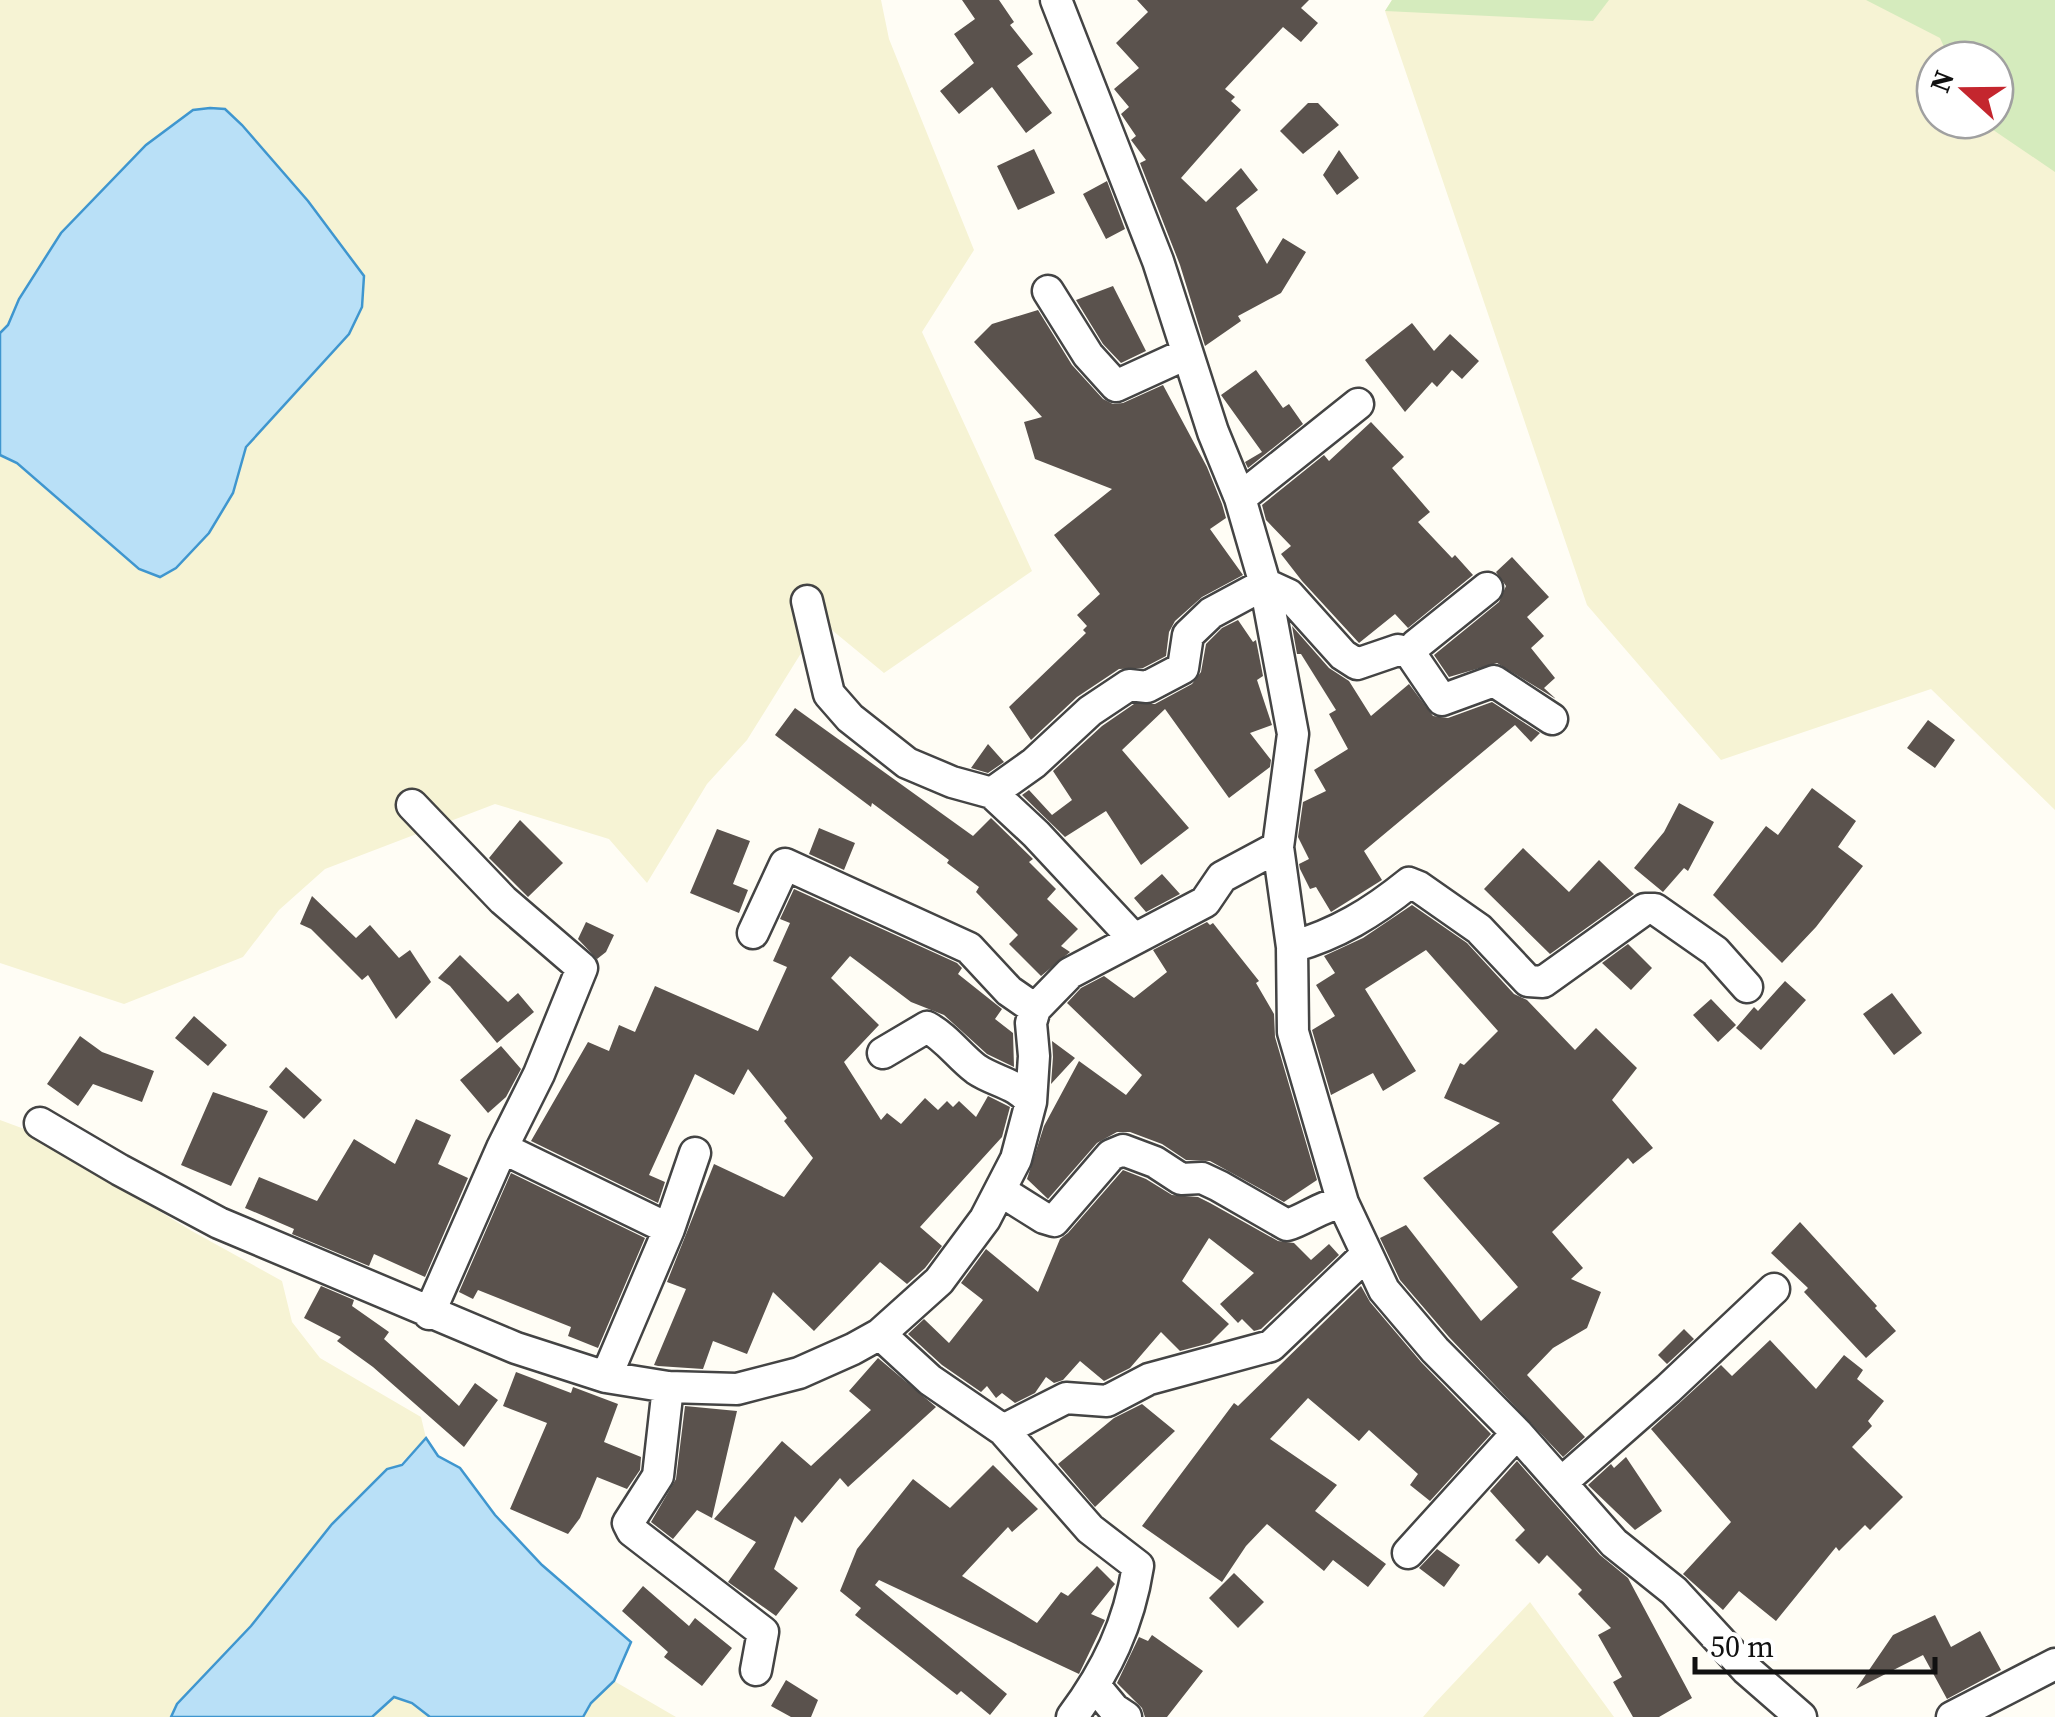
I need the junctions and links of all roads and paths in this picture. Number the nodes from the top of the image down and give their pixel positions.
1 (1056, 0) edge
2 (1048, 291) dead end
3 (1186, 354) junction
4 (1358, 404) dead end
5 (1240, 498) junction
6 (1265, 584) junction
7 (1486, 588) dead end
8 (807, 601) dead end
9 (1410, 653) junction
10 (1552, 720) dead end
11 (992, 792) junction
12 (412, 804) dead end
13 (1278, 847) junction
14 (753, 933) dead end
15 (1134, 939) junction
16 (1292, 947) junction
17 (1747, 987) dead end
18 (1035, 1010) junction
19 (883, 1053) dead end
20 (1031, 1102) junction
21 (40, 1123) dead end
22 (502, 1148) junction
23 (695, 1153) dead end
24 (1001, 1192) junction
25 (1343, 1203) junction
26 (669, 1229) junction
27 (1366, 1255) junction
28 (1774, 1288) dead end
29 (429, 1314) junction
30 (880, 1334) junction
31 (606, 1377) junction
32 (668, 1387) junction
33 (1003, 1430) junction
34 (1517, 1433) junction
35 (1562, 1484) junction
36 (1408, 1552) dead end
37 (2055, 1664) edge
38 (756, 1670) dead end
39 (1095, 1686) junction
40 (1072, 1717) edge
41 (1126, 1717) edge
42 (1801, 1717) edge
43 (1952, 1717) edge

1 - 3 street
2 - 3 street
3 - 5 street
4 - 5 street
5 - 6 street
6 - 9 street
6 - 11 street
6 - 13 street
7 - 9 street
8 - 11 street
9 - 10 street
11 - 15 street
12 - 22 street
13 - 15 street
13 - 16 street
14 - 18 street
15 - 18 street
16 - 17 street
16 - 25 street
18 - 20 street
19 - 20 street
20 - 24 street
21 - 29 street
22 - 26 street
22 - 29 street
23 - 26 street
24 - 25 street
24 - 30 street
25 - 27 street
26 - 31 street
27 - 33 street
27 - 34 street
28 - 35 street
29 - 31 street
30 - 32 street
30 - 33 street
31 - 32 street
32 - 38 street
33 - 39 street
34 - 35 street
34 - 36 street
35 - 42 street
37 - 43 street
39 - 40 street
39 - 41 street

